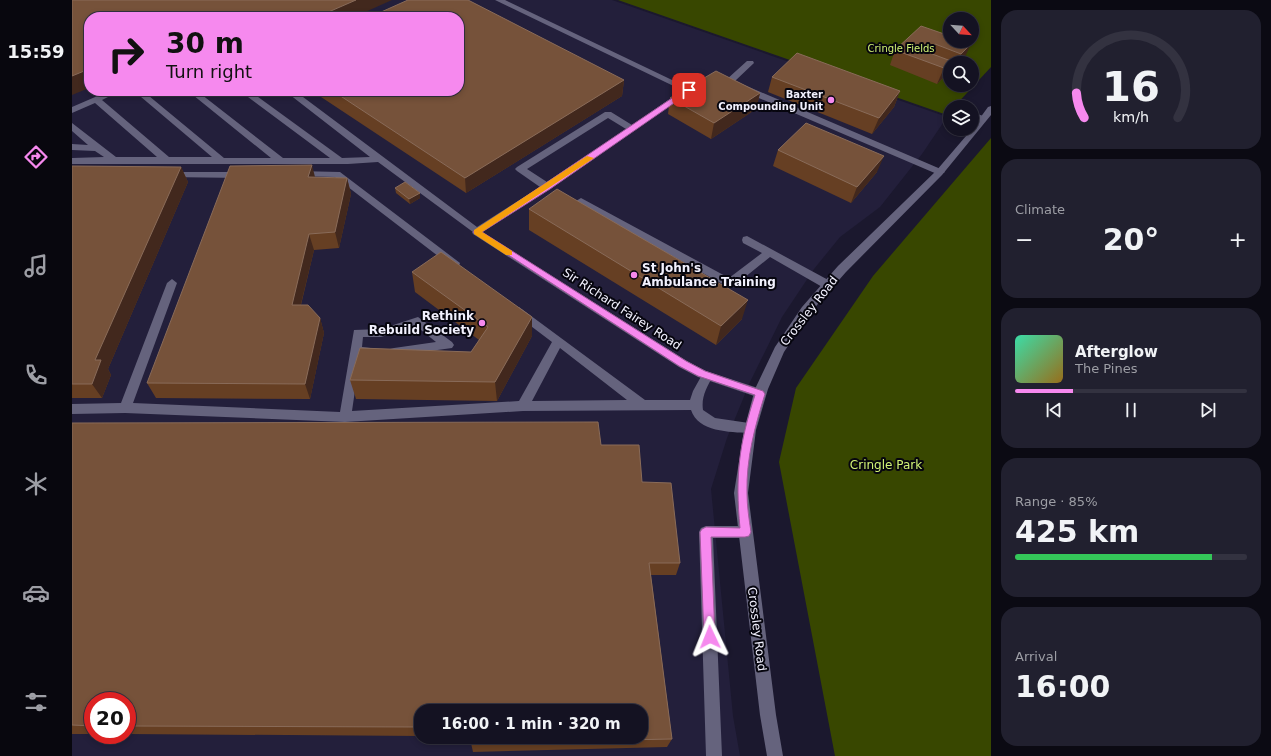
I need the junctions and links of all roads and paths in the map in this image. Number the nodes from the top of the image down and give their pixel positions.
1 (499, 0) edge
2 (750, 63) dead end
3 (105, 96) edge
4 (144, 96) edge
5 (198, 96) edge
6 (251, 96) edge
7 (296, 96) edge
8 (96, 100) junction
9 (991, 109) edge
10 (72, 110) edge
11 (979, 116) edge
12 (72, 126) edge
13 (632, 129) junction
14 (965, 136) edge
15 (72, 147) edge
16 (97, 148) junction
17 (379, 159) junction
18 (114, 160) junction
19 (166, 160) junction
20 (72, 161) edge
21 (222, 161) junction
22 (281, 161) junction
23 (340, 161) junction
24 (940, 172) junction
25 (251, 174) edge
26 (282, 174) edge
27 (158, 175) edge
28 (547, 187) junction
29 (581, 201) edge
30 (477, 232) junction
31 (747, 240) dead end
32 (770, 252) junction
33 (464, 269) edge
34 (172, 283) dead end
35 (828, 285) junction
36 (508, 303) edge
37 (558, 341) junction
38 (356, 351) junction
39 (707, 376) junction
40 (760, 394) junction
41 (642, 405) junction
42 (696, 405) junction
43 (523, 406) junction
44 (126, 408) junction
45 (72, 409) edge
46 (345, 417) junction
47 (749, 428) junction
48 (745, 532) junction
49 (714, 756) edge
50 (775, 756) edge

1 - 13 street
2 - 24 street
3 - 8 street
4 - 21 street
5 - 22 street
6 - 23 street
7 - 17 street, Sir Richard Fairey Road
8 - 10 street
8 - 19 street
9 - 11 street, Crossley Road
12 - 16 street
13 - 28 street
13 - 28 street
14 - 24 street, Crossley Road
15 - 16 street
16 - 18 street
17 - 23 street
17 - 30 street, Sir Richard Fairey Road
18 - 19 street
18 - 20 street
19 - 21 street
21 - 22 street
22 - 23 street
24 - 35 street, Crossley Road
25 - 27 street
26 - 33 street
28 - 30 street
29 - 32 street
30 - 39 street, Sir Richard Fairey Road
31 - 32 street
32 - 35 street
34 - 44 street
35 - 40 street, Crossley Road
36 - 37 street
37 - 41 street
37 - 43 street
38 - 38 street
38 - 46 street
39 - 40 street, Sir Richard Fairey Road
39 - 42 street
40 - 47 street, Crossley Road
41 - 42 street
41 - 43 street
42 - 47 street
43 - 46 street
44 - 45 street
44 - 46 street
47 - 48 street, Crossley Road
48 - 49 street
48 - 50 street, Crossley Road

